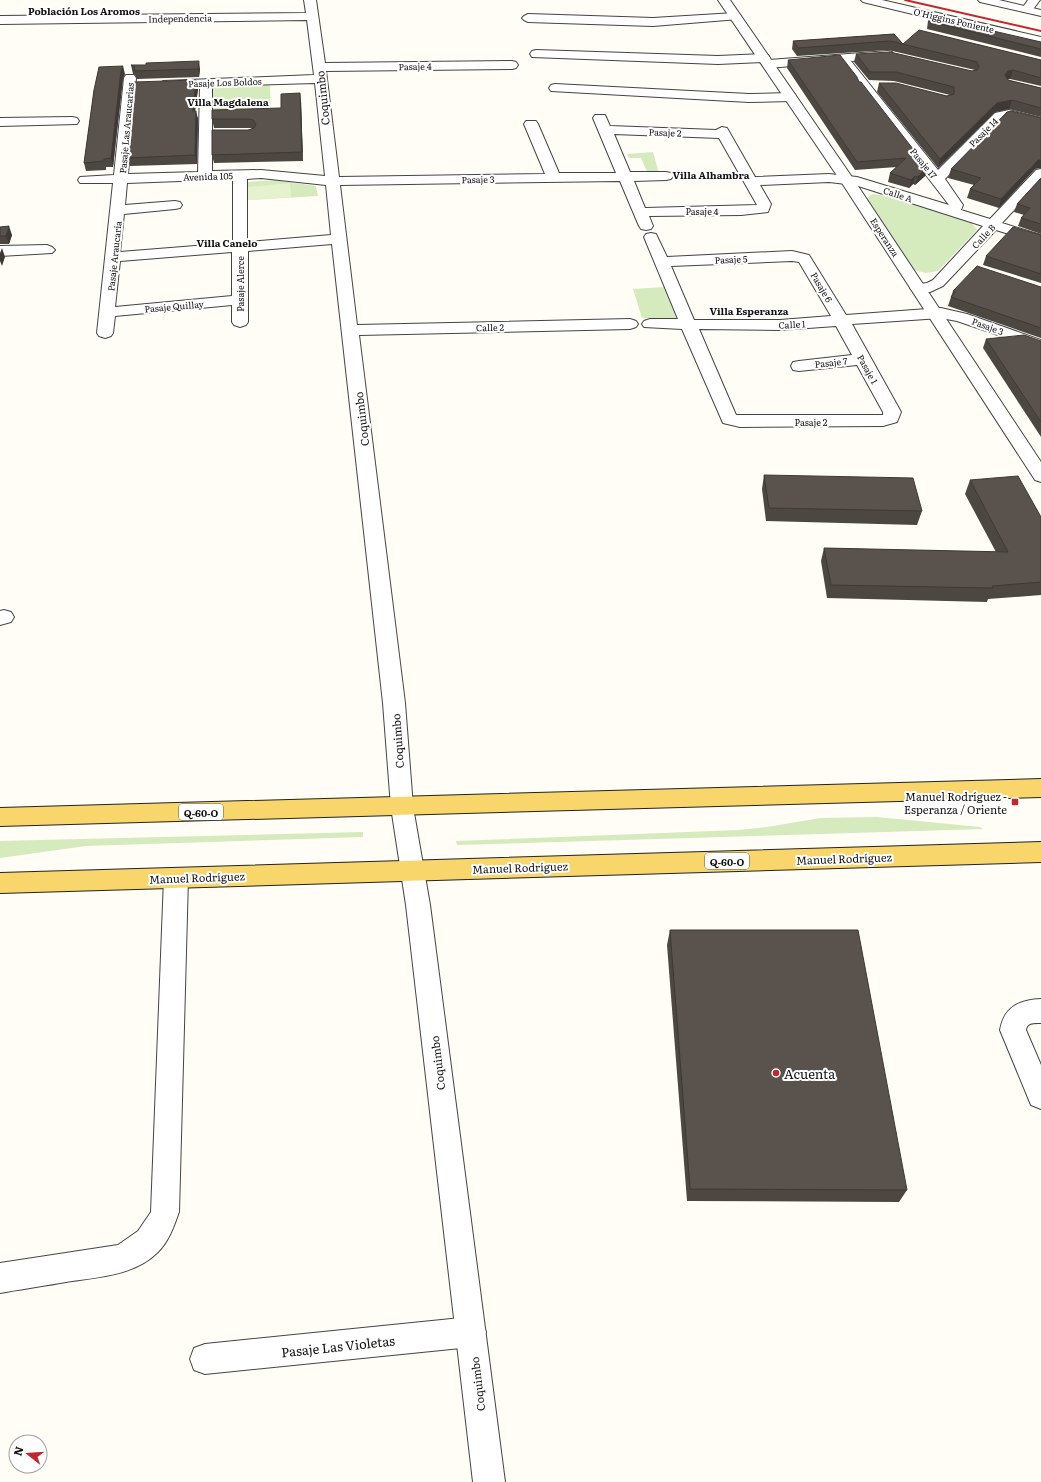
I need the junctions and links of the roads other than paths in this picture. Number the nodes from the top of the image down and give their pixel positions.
1 (724, 0) edge
2 (868, 0) edge
3 (984, 0) edge
4 (1034, 0) edge
5 (65, 6) dead end
6 (311, 8) edge
7 (1027, 10) junction
8 (1041, 13) edge
9 (735, 17) junction
10 (528, 18) dead end
11 (62, 19) junction
12 (0, 20) edge
13 (1041, 41) edge
14 (536, 54) dead end
15 (896, 56) edge
16 (842, 58) junction
17 (766, 61) junction
18 (512, 65) dead end
19 (320, 73) junction
20 (130, 81) joint
21 (206, 83) junction
22 (881, 85) edge
23 (862, 86) junction
24 (555, 88) dead end
25 (790, 97) junction
26 (72, 120) dead end
27 (0, 122) edge
28 (1041, 122) edge
29 (531, 124) dead end
30 (205, 133) junction
31 (220, 133) edge
32 (660, 161) dead end
33 (1041, 172) edge
34 (240, 175) junction
35 (205, 176) junction
36 (625, 177) junction
37 (122, 178) junction
38 (554, 178) junction
39 (937, 179) junction
40 (85, 180) dead end
41 (847, 180) junction
42 (750, 181) junction
43 (332, 182) junction
44 (1035, 186) edge
45 (175, 205) dead end
46 (119, 210) junction
47 (640, 212) junction
48 (952, 212) junction
49 (993, 225) junction
50 (339, 239) junction
51 (1041, 240) edge
52 (240, 247) junction
53 (47, 250) dead end
54 (0, 251) edge
55 (114, 257) junction
56 (800, 257) joint
57 (662, 262) junction
58 (958, 263) junction
59 (973, 268) edge
60 (918, 288) junction
61 (240, 300) junction
62 (108, 312) junction
63 (934, 313) junction
64 (841, 320) junction
65 (240, 322) dead end
66 (630, 324) dead end
67 (650, 324) dead end
68 (688, 325) junction
69 (350, 330) junction
70 (106, 333) dead end
71 (1041, 345) edge
72 (863, 359) junction
73 (799, 366) dead end
74 (891, 418) joint
75 (1041, 476) edge
76 (1041, 788) edge
77 (402, 807) junction
78 (0, 818) edge
79 (1041, 852) edge
80 (414, 870) junction
81 (176, 878) junction
82 (0, 883) edge
83 (1041, 1011) edge
84 (1041, 1096) edge
85 (0, 1278) edge
86 (471, 1332) junction
87 (205, 1359) dead end
88 (489, 1482) edge

1 - 9 street, Esperanza
2 - 13 street, O'Higgins Poniente
3 - 7 street
4 - 7 street
5 - 11 street
6 - 11 street, Independencia
6 - 19 street, Coquimbo
7 - 8 street
9 - 10 street
9 - 17 street, Esperanza
11 - 12 street, Independencia
14 - 17 street
15 - 16 street
16 - 17 street
16 - 23 street, Pasaje 17
17 - 25 street, Esperanza
18 - 19 street, Pasaje 4
19 - 21 street, Pasaje Los Boldos
19 - 43 street, Coquimbo
20 - 21 street, Pasaje Los Boldos
20 - 37 street, Pasaje Las Araucarias
21 - 30 street
22 - 23 street
23 - 39 street, Pasaje 17
24 - 25 street
25 - 41 street, Esperanza
26 - 27 street
28 - 39 street, Pasaje 14
29 - 38 street
30 - 31 street
30 - 35 street
32 - 36 street
33 - 44 street, Calle B
34 - 35 street, Avenida 105
34 - 43 street, Avenida 105
34 - 52 street, Pasaje Alerce
35 - 37 street, Avenida 105
36 - 38 street, Pasaje 3
36 - 42 street, Pasaje 2
36 - 47 street
37 - 40 street, Avenida 105
37 - 46 street, Pasaje Araucaria
38 - 43 street, Pasaje 3
39 - 48 street, Pasaje 17
41 - 42 street, Calle A
41 - 48 street, Calle A
41 - 60 street, Esperanza
42 - 47 street, Pasaje 4
43 - 50 street, Coquimbo
44 - 49 street, Calle B
45 - 46 street
46 - 55 street, Pasaje Araucaria
47 - 57 street
48 - 49 street, Calle A
49 - 51 street, Calle A
49 - 58 street, Calle B
50 - 52 street
50 - 69 street, Coquimbo
52 - 55 street
52 - 61 street, Pasaje Alerce
53 - 54 street
55 - 62 street, Pasaje Araucaria
56 - 57 street, Pasaje 5
56 - 64 street, Pasaje 6
57 - 68 street
58 - 59 street
58 - 60 street, Calle B
60 - 63 street, Esperanza
61 - 62 street, Pasaje Quillay
61 - 65 street, Pasaje Alerce
62 - 70 street, Pasaje Araucaria
63 - 64 street, Calle 1
63 - 71 street, Pasaje 3
63 - 75 street, Esperanza
64 - 68 street, Calle 1
64 - 72 street, Pasaje 1
66 - 69 street, Calle 2
67 - 68 street, Calle 1
68 - 74 street, Pasaje 2
69 - 77 street, Coquimbo
72 - 73 street, Pasaje 7
72 - 74 street, Pasaje 1
76 - 77 main road, Q-60-O
77 - 78 main road, Q-60-O
77 - 80 street, Coquimbo
79 - 80 main road, Manuel Rodríguez / Q-60-O
80 - 81 main road, Manuel Rodríguez / Q-60-O
80 - 86 street, Coquimbo
81 - 82 main road, Manuel Rodríguez / Q-60-O
81 - 85 street
83 - 84 street
86 - 87 street, Pasaje Las Violetas
86 - 88 street, Coquimbo

